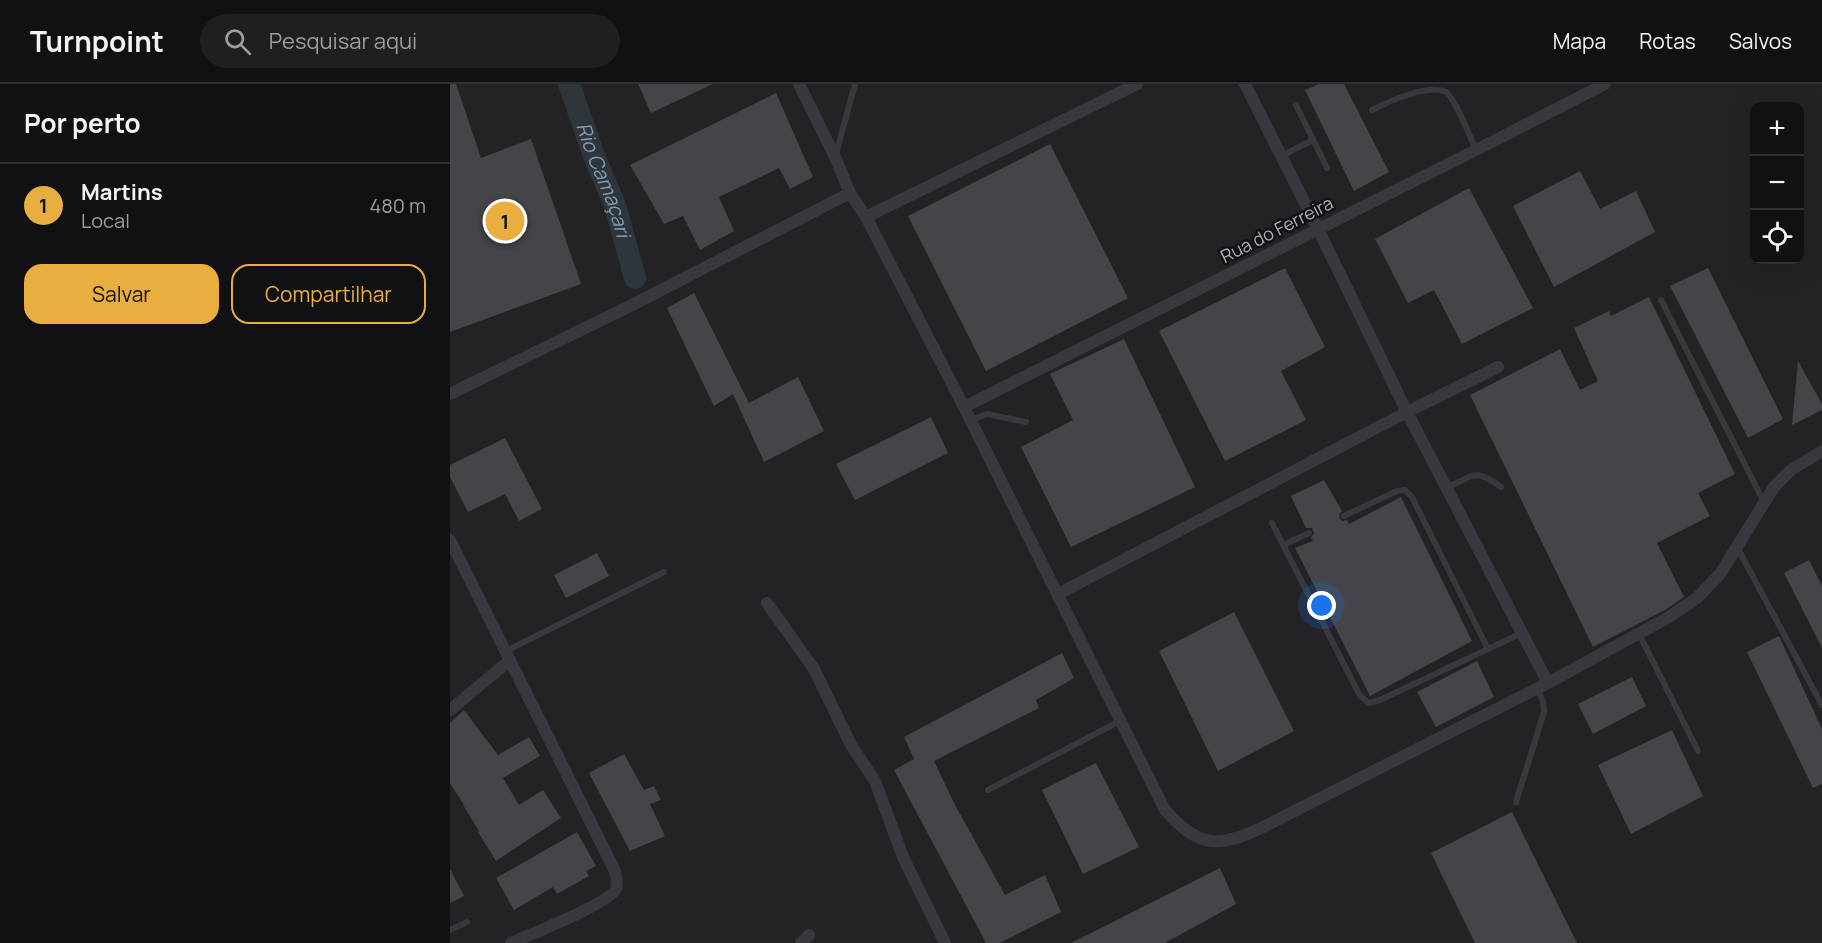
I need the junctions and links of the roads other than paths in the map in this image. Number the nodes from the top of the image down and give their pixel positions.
1 (799, 84) edge
2 (855, 84) edge
3 (1137, 84) edge
4 (1245, 84) edge
5 (1605, 84) edge
6 (1296, 105) dead end
7 (1372, 110) dead end
8 (1313, 140) junction
9 (1476, 150) junction
10 (1281, 156) junction
11 (835, 157) junction
12 (1327, 168) dead end
13 (850, 193) junction
14 (866, 217) junction
15 (1318, 229) junction
16 (1661, 300) dead end
17 (1498, 367) dead end
18 (450, 394) edge
19 (964, 406) junction
20 (1407, 412) junction
21 (971, 420) junction
22 (1026, 422) dead end
23 (1822, 452) edge
24 (1501, 487) dead end
25 (1447, 488) junction
26 (1764, 502) junction
27 (1344, 516) dead end
28 (1272, 523) dead end
29 (1309, 533) dead end
30 (450, 540) edge
31 (1284, 545) junction
32 (1736, 547) junction
33 (664, 572) dead end
34 (1058, 594) junction
35 (767, 603) dead end
36 (1522, 633) junction
37 (1639, 634) junction
38 (1488, 649) junction
39 (507, 656) junction
40 (1543, 686) junction
41 (1822, 705) edge
42 (450, 710) edge
43 (1121, 720) junction
44 (1698, 751) dead end
45 (988, 790) dead end
46 (1515, 802) dead end
47 (467, 922) dead end
48 (450, 930) edge
49 (511, 943) edge
50 (945, 943) edge

1 - 11 street
2 - 11 lane
3 - 14 street
4 - 10 street
5 - 9 street, Rua do Ferreira
6 - 8 lane
7 - 9 lane
8 - 10 lane
8 - 12 lane
9 - 15 street, Rua do Ferreira
10 - 15 street
11 - 13 street
13 - 14 street
13 - 18 street
14 - 19 street
15 - 19 street, Rua do Ferreira
15 - 20 street
16 - 26 lane
17 - 20 street
19 - 21 street
20 - 25 street
20 - 34 street
21 - 22 lane
21 - 34 street
23 - 26 street
24 - 25 lane
25 - 36 street
26 - 32 street
27 - 38 lane
28 - 31 lane
29 - 31 lane
30 - 39 street
31 - 38 lane
32 - 37 street
32 - 41 lane
33 - 39 lane
34 - 43 street
35 - 50 street
36 - 38 lane
36 - 40 street
37 - 40 street
37 - 44 lane
39 - 42 street
39 - 49 street
40 - 43 street
40 - 46 lane
43 - 45 lane
47 - 48 lane

